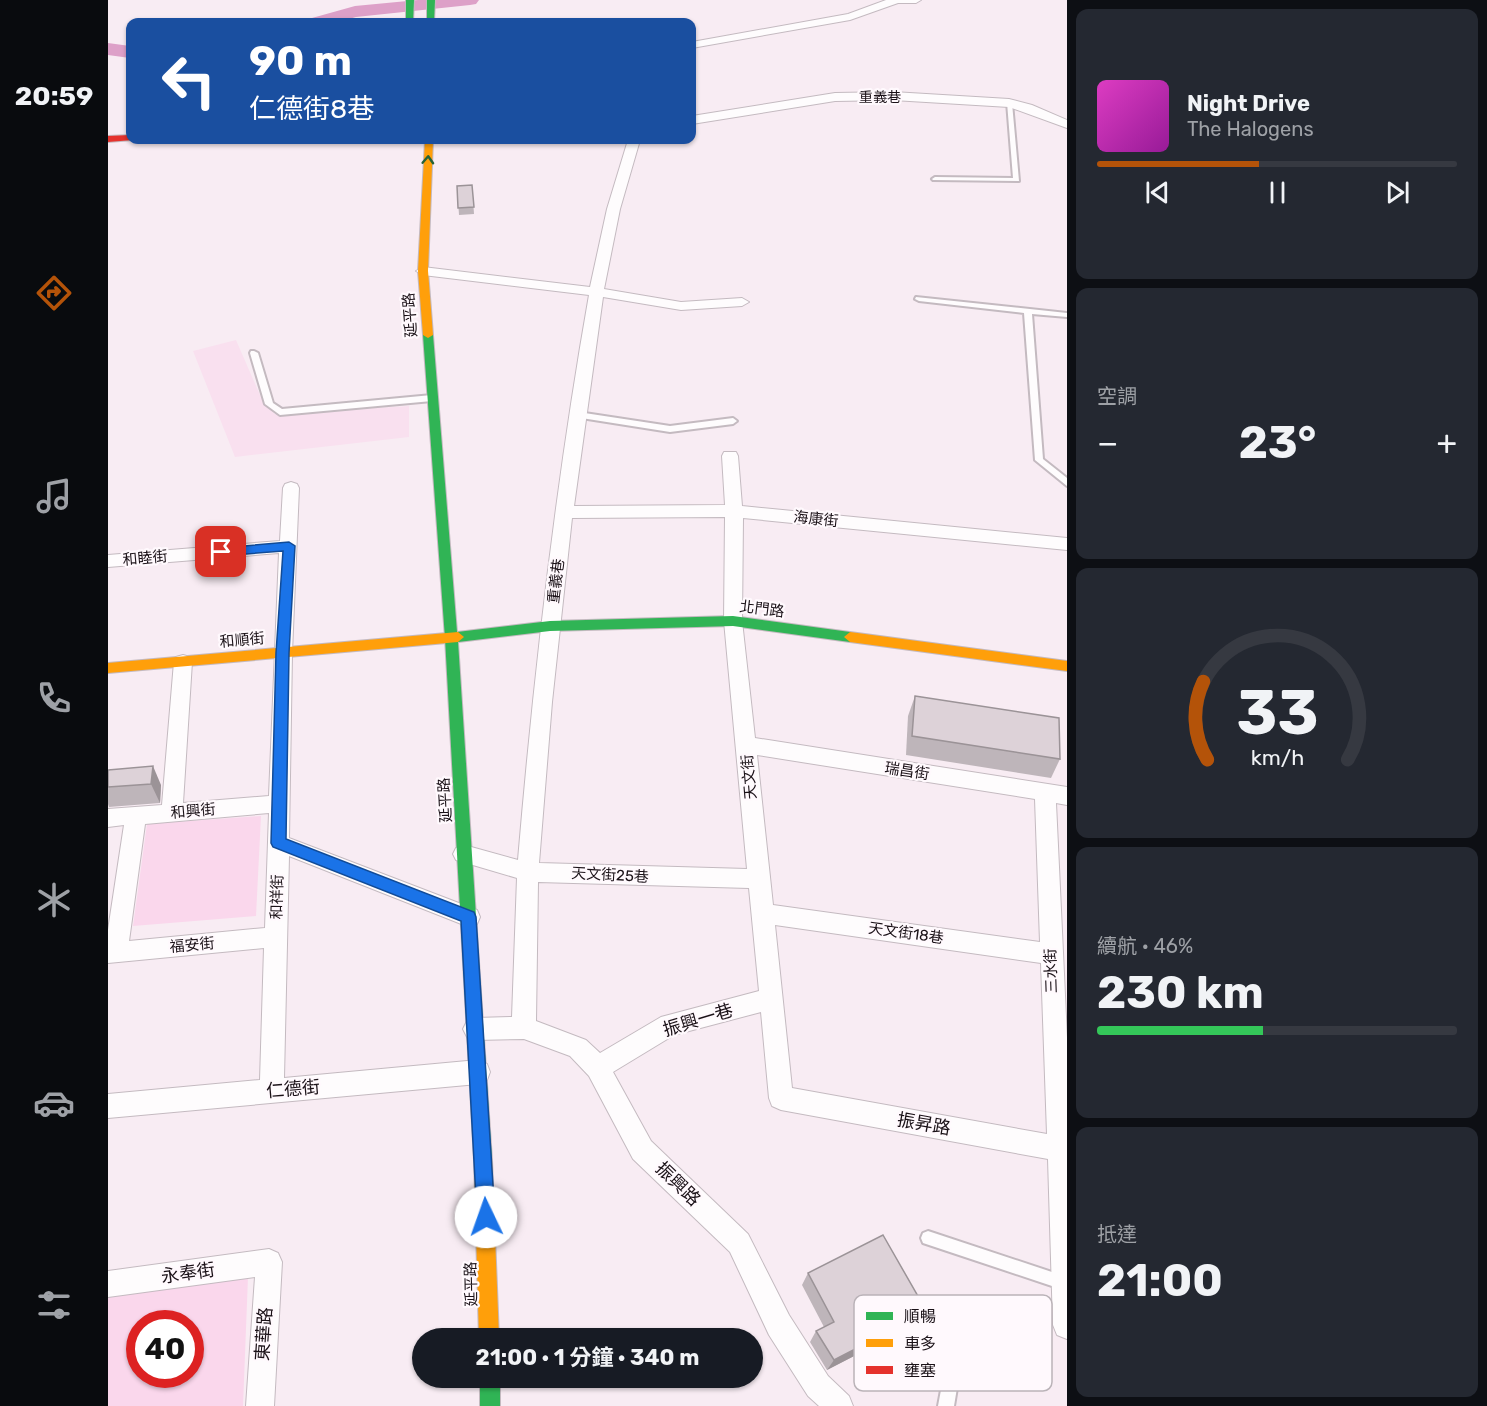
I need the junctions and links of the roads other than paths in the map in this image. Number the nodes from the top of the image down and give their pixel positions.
1 (410, 0) edge
2 (431, 0) edge
3 (898, 0) edge
4 (916, 0) edge
5 (410, 18) edge
6 (432, 18) edge
7 (696, 44) edge
8 (1009, 104) junction
9 (696, 119) edge
10 (1067, 124) edge
11 (126, 131) edge
12 (108, 132) edge
13 (126, 138) edge
14 (108, 139) edge
15 (429, 144) edge
16 (633, 144) edge
17 (414, 172) dead end
18 (935, 179) dead end
19 (423, 266) junction
20 (597, 292) junction
21 (919, 299) dead end
22 (742, 302) dead end
23 (1028, 311) junction
24 (1067, 315) edge
25 (254, 353) dead end
26 (432, 398) junction
27 (579, 416) junction
28 (733, 421) dead end
29 (730, 456) dead end
30 (1067, 483) edge
31 (291, 488) dead end
32 (734, 511) junction
33 (564, 512) junction
34 (1067, 544) edge
35 (289, 546) junction
36 (108, 561) edge
37 (733, 621) junction
38 (550, 626) junction
39 (452, 638) junction
40 (283, 653) junction
41 (183, 662) junction
42 (1067, 666) edge
43 (108, 668) edge
44 (747, 746) junction
45 (1056, 794) edge
46 (279, 804) junction
47 (172, 812) junction
48 (136, 816) junction
49 (108, 818) edge
50 (278, 843) junction
51 (464, 854) junction
52 (528, 872) junction
53 (758, 880) junction
54 (762, 913) junction
55 (468, 917) junction
56 (276, 937) junction
57 (112, 952) edge
58 (1050, 954) junction
59 (771, 998) junction
60 (524, 1028) junction
61 (475, 1029) junction
62 (598, 1068) junction
63 (478, 1072) junction
64 (272, 1091) junction
65 (781, 1098) joint
66 (108, 1106) edge
67 (1063, 1149) edge
68 (928, 1238) dead end
69 (268, 1262) joint
70 (1065, 1283) junction
71 (108, 1284) edge
72 (1067, 1325) edge
73 (489, 1328) edge
74 (490, 1388) edge
75 (949, 1391) edge
76 (260, 1406) edge
77 (490, 1406) edge
78 (839, 1406) edge
79 (946, 1406) edge

1 - 5 street
2 - 6 street
3 - 4 street
3 - 7 street
8 - 9 street, 重義巷
8 - 10 street, 重義巷
8 - 18 lane
11 - 12 street
13 - 14 street
19 -> 15 street, 延平路
16 - 20 street, 重義巷
17 - 19 street, 延平路
19 - 20 street
19 - 26 street, 延平路
20 - 22 street
20 - 27 street, 重義巷
21 - 23 lane
23 - 24 lane
23 - 30 lane
25 - 26 lane
26 - 39 street, 延平路
27 - 28 lane
27 - 33 street, 重義巷
29 - 32 street, 天文街
31 - 35 street, 和祥街
32 - 33 street, 海康街
32 - 34 street, 海康街
32 - 37 street, 天文街
33 - 38 street, 重義巷
35 - 36 street, 和睦街
35 - 40 street, 和祥街
37 - 38 street, 北門路
37 - 42 street, 北門路
37 - 44 street, 天文街
38 - 39 street, 北門路
38 - 52 street, 重義巷
39 - 40 street, 和順街
39 - 51 street, 延平路
40 - 41 street, 和順街
40 - 46 street, 和祥街
41 - 43 street, 和順街
41 - 47 street
44 - 45 street, 瑞昌街
44 - 53 street, 天文街
45 - 58 street, 三水街
46 - 47 street, 和興街
46 - 50 street, 和祥街
47 - 48 street, 和興街
48 - 49 street, 和興街
48 - 57 street
50 - 55 street
50 - 56 street, 和祥街
51 - 52 street, 天文街25巷
51 - 55 street, 延平路
52 - 53 street, 天文街25巷
52 - 60 street, 重義巷
53 - 54 street, 天文街
54 - 58 street, 天文街18巷
54 - 59 street, 天文街
55 - 61 street, 延平路
56 - 57 street, 福安街
56 - 64 street, 和祥街
58 - 67 street, 三水街
59 - 62 street, 振興一巷
59 - 65 street, 天文街
60 - 61 street, 振興路
60 - 62 street, 振興路
61 - 63 street, 延平路
62 - 78 street, 振興路
63 - 64 street, 仁德街
63 - 73 street, 延平路
64 - 66 street, 仁德街
65 - 67 street, 振昇路
67 - 70 street, 三水街
68 - 70 lane
69 - 71 street, 永奉街
69 - 76 street, 東華路
70 - 72 street, 三水街
74 - 77 street
75 - 79 lane

